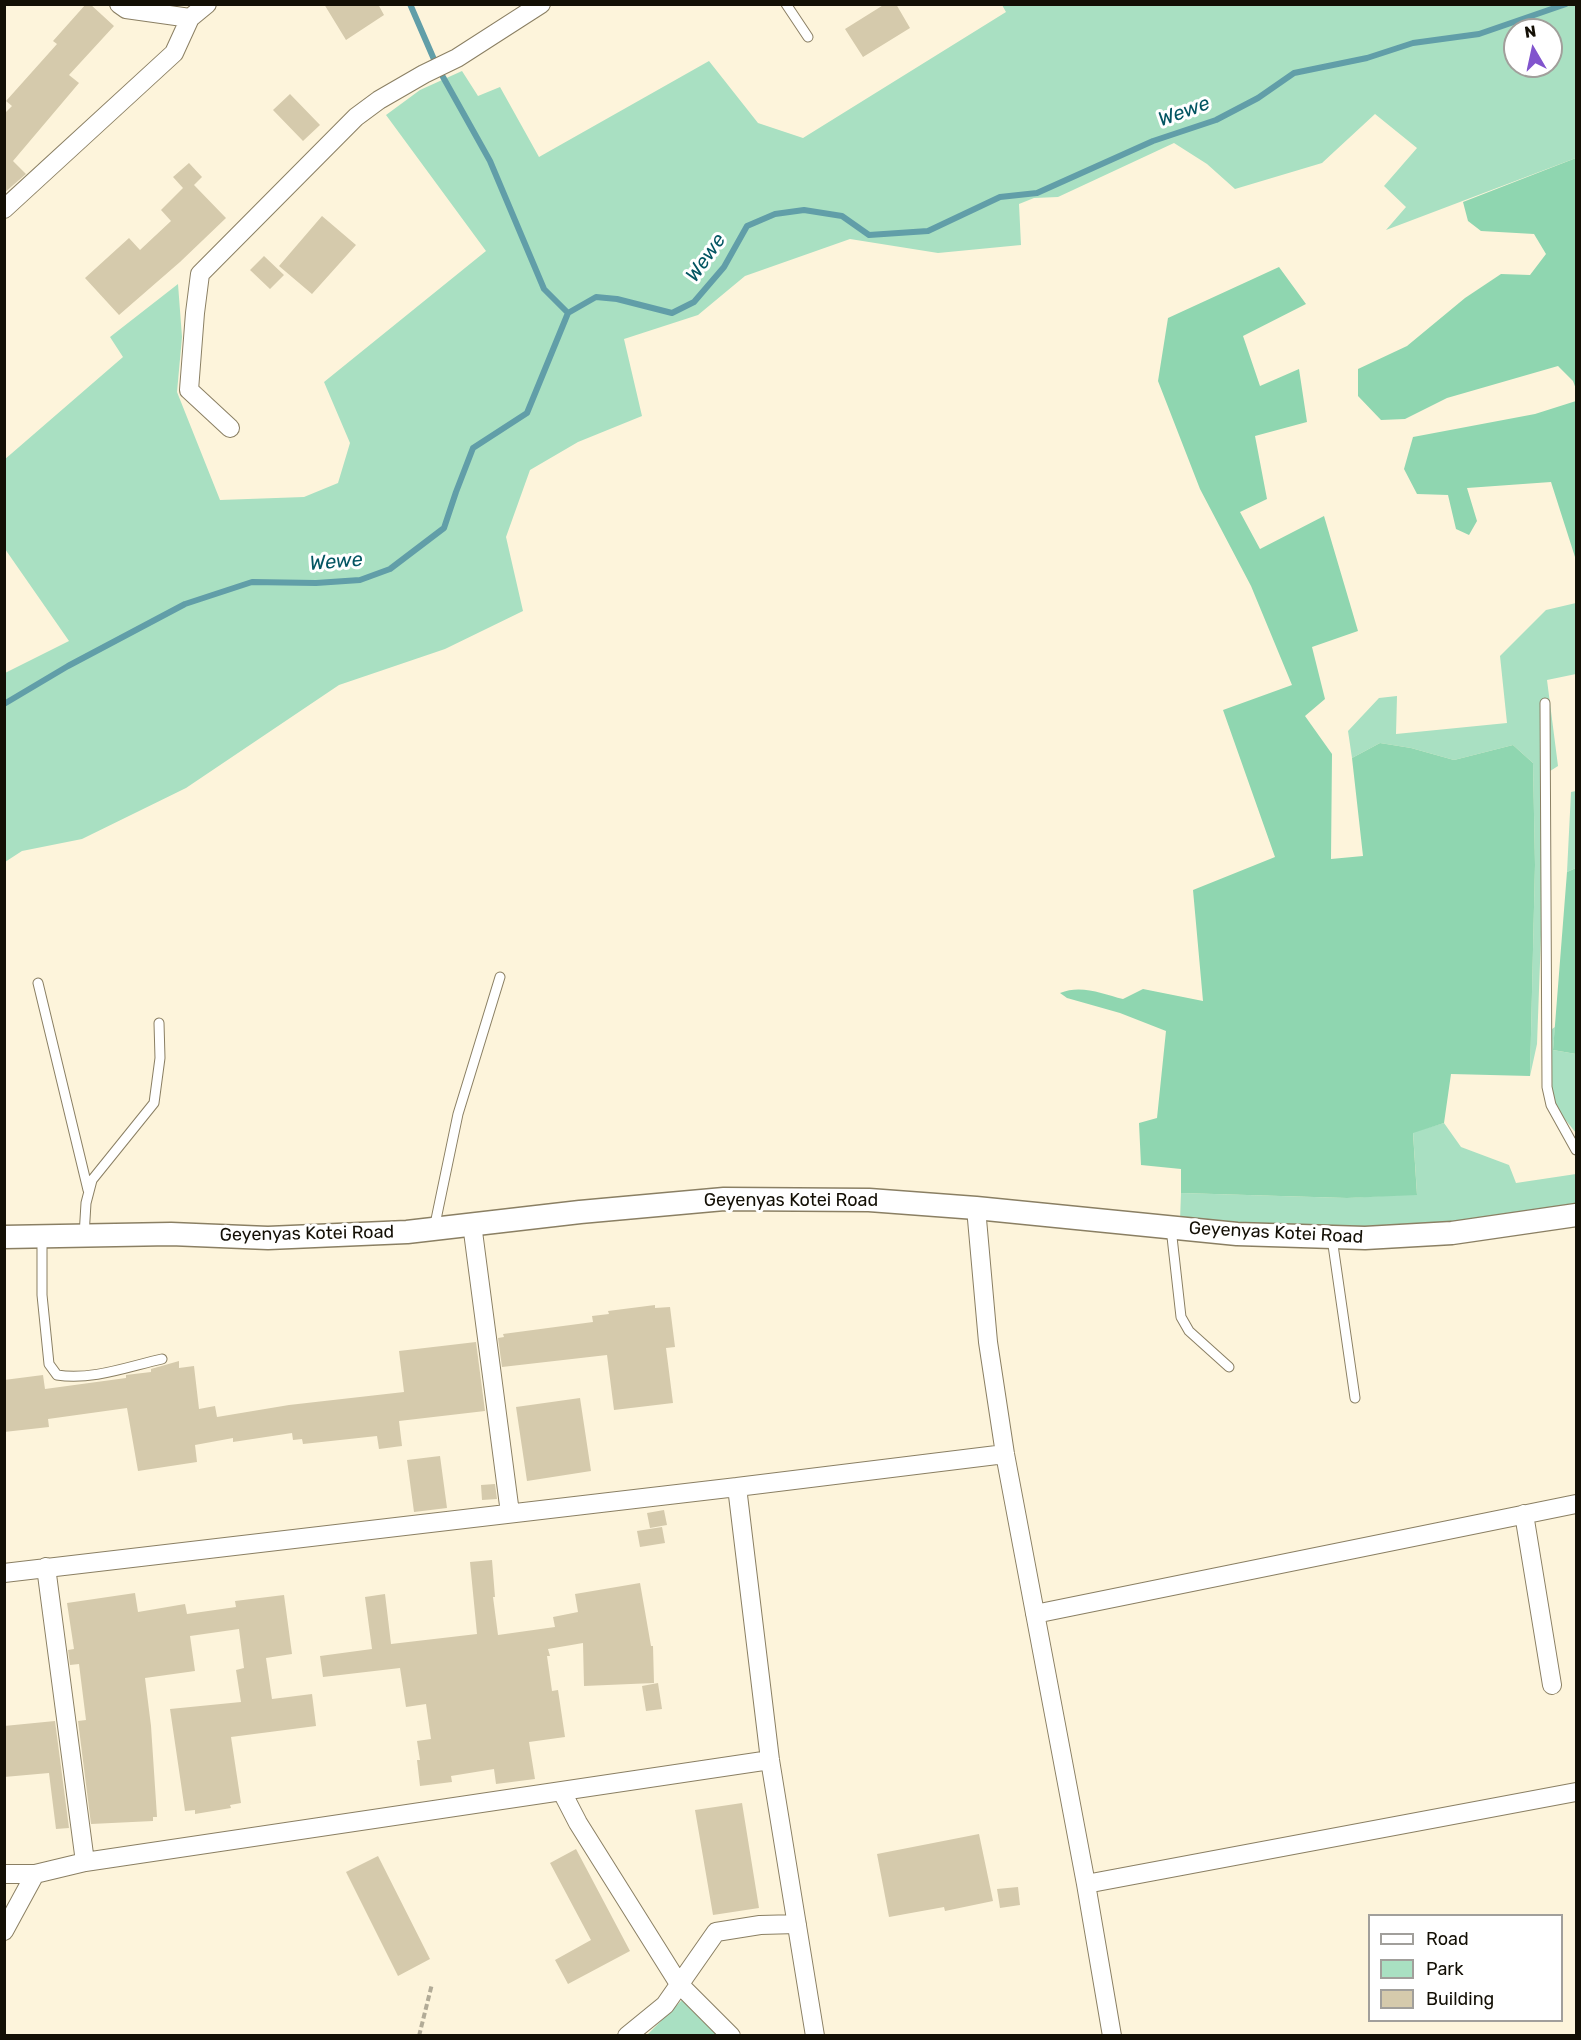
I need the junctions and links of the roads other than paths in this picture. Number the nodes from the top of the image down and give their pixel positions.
1 (119, 4) edge
2 (207, 4) edge
3 (542, 4) edge
4 (786, 4) edge
5 (190, 18) junction
6 (808, 37) dead end
7 (4, 209) edge
8 (230, 428) dead end
9 (1545, 703) dead end
10 (500, 977) dead end
11 (38, 983) dead end
12 (159, 1023) dead end
13 (1576, 1150) edge
14 (88, 1193) junction
15 (976, 1208) junction
16 (1576, 1215) edge
17 (472, 1224) junction
18 (1171, 1228) junction
19 (434, 1229) junction
20 (84, 1236) junction
21 (1332, 1236) junction
22 (42, 1237) junction
23 (4, 1238) edge
24 (162, 1359) dead end
25 (1229, 1367) dead end
26 (1355, 1398) dead end
27 (1005, 1454) junction
28 (737, 1487) junction
29 (1576, 1504) edge
30 (510, 1513) junction
31 (1524, 1514) junction
32 (46, 1567) junction
33 (4, 1573) edge
34 (1035, 1614) junction
35 (1552, 1685) dead end
36 (770, 1760) junction
37 (562, 1791) junction
38 (1576, 1791) edge
39 (85, 1862) junction
40 (4, 1874) edge
41 (35, 1874) junction
42 (1086, 1884) junction
43 (796, 1924) junction
44 (4, 1931) edge
45 (679, 1984) junction
46 (627, 2036) edge
47 (731, 2036) edge
48 (815, 2036) edge
49 (1112, 2036) edge

1 - 5 street
2 - 5 street
3 - 8 street
4 - 6 lane
5 - 7 street
9 - 13 lane
10 - 19 lane
11 - 14 lane
12 - 14 lane
14 - 20 lane
15 - 17 street, Geyenyas Kotei Road
15 - 18 street, Geyenyas Kotei Road
15 - 27 street
16 - 21 street, Geyenyas Kotei Road
17 - 19 street, Geyenyas Kotei Road
17 - 30 street
18 - 21 street, Geyenyas Kotei Road
18 - 25 lane
19 - 20 street, Geyenyas Kotei Road
20 - 22 street, Geyenyas Kotei Road
21 - 26 lane
22 - 23 street, Geyenyas Kotei Road
22 - 24 lane
27 - 28 street
27 - 34 street
28 - 30 street
28 - 36 street
29 - 31 street
30 - 32 street
31 - 34 street
31 - 35 street
32 - 33 street
32 - 39 street
34 - 42 street
36 - 37 street
36 - 43 street
37 - 39 street
37 - 45 street
38 - 42 street
39 - 41 street
40 - 41 street
41 - 44 street
42 - 49 street
43 - 45 street
43 - 48 street
45 - 46 street
45 - 47 street

